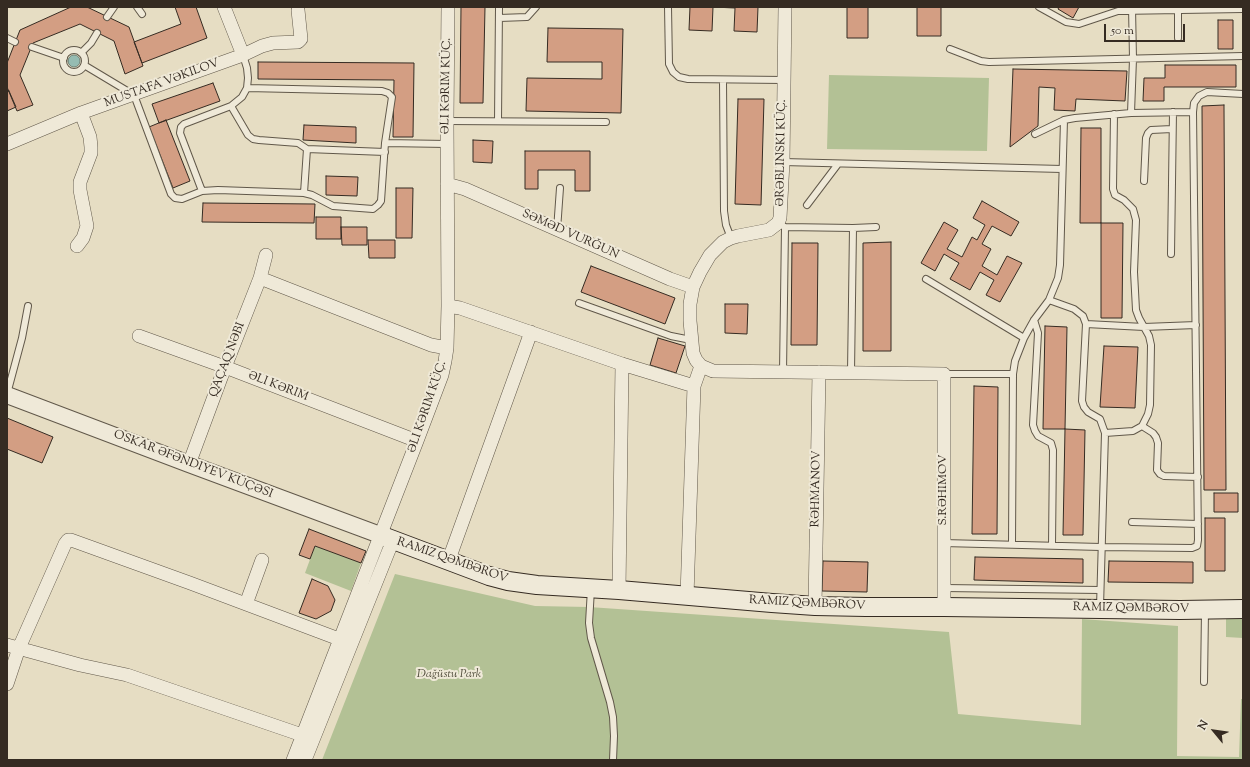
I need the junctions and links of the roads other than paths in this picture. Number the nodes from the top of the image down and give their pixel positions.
1 (114, 7) edge
2 (137, 7) edge
3 (224, 7) edge
4 (448, 7) edge
5 (499, 7) edge
6 (536, 7) edge
7 (668, 7) edge
8 (786, 7) edge
9 (1039, 7) edge
10 (1132, 9) edge
11 (1243, 9) edge
12 (298, 10) dead end
13 (1178, 10) junction
14 (142, 14) dead end
15 (107, 17) dead end
16 (499, 18) junction
17 (97, 32) dead end
18 (7, 38) edge
19 (1178, 38) dead end
20 (16, 42) dead end
21 (32, 47) dead end
22 (950, 49) dead end
23 (81, 53) junction
24 (243, 56) junction
25 (1243, 56) edge
26 (64, 58) junction
27 (1133, 59) junction
28 (84, 65) junction
29 (723, 80) junction
30 (784, 80) junction
31 (247, 88) junction
32 (1243, 94) edge
33 (134, 95) junction
34 (231, 106) junction
35 (1172, 112) junction
36 (1193, 112) junction
37 (81, 113) junction
38 (1131, 113) junction
39 (1114, 114) junction
40 (1064, 120) junction
41 (446, 121) junction
42 (498, 121) junction
43 (606, 122) dead end
44 (1172, 129) junction
45 (1035, 134) dead end
46 (385, 143) junction
47 (7, 144) edge
48 (447, 144) junction
49 (307, 149) junction
50 (385, 152) junction
51 (783, 162) junction
52 (838, 164) junction
53 (1062, 169) junction
54 (1144, 181) dead end
55 (447, 184) junction
56 (560, 188) dead end
57 (202, 191) junction
58 (304, 193) junction
59 (807, 205) dead end
60 (782, 225) junction
61 (853, 228) junction
62 (876, 228) dead end
63 (557, 230) junction
64 (731, 238) junction
65 (77, 246) dead end
66 (1171, 254) dead end
67 (266, 255) dead end
68 (260, 278) junction
69 (926, 279) dead end
70 (693, 287) junction
71 (1049, 300) junction
72 (579, 302) dead end
73 (28, 306) dead end
74 (448, 306) junction
75 (1034, 320) junction
76 (1086, 324) junction
77 (1196, 324) junction
78 (1144, 327) junction
79 (531, 332) junction
80 (139, 336) dead end
81 (1024, 338) junction
82 (692, 340) junction
83 (447, 348) junction
84 (622, 364) junction
85 (701, 366) junction
86 (225, 367) junction
87 (783, 372) junction
88 (819, 372) junction
89 (851, 372) junction
90 (944, 374) junction
91 (1013, 374) junction
92 (9, 378) edge
93 (694, 386) junction
94 (7, 394) edge
95 (1142, 426) junction
96 (1105, 433) junction
97 (417, 441) junction
98 (190, 464) junction
99 (1198, 477) junction
100 (1132, 522) dead end
101 (1198, 524) junction
102 (387, 538) junction
103 (943, 543) junction
104 (1012, 544) junction
105 (1052, 545) junction
106 (1101, 547) junction
107 (262, 560) dead end
108 (448, 562) junction
109 (591, 588) junction
110 (944, 588) junction
111 (619, 590) junction
112 (1100, 590) junction
113 (687, 596) junction
114 (246, 604) junction
115 (815, 606) junction
116 (944, 606) junction
117 (1100, 608) junction
118 (1243, 609) edge
119 (1205, 610) junction
120 (339, 639) junction
121 (13, 646) edge
122 (1204, 682) dead end
123 (7, 684) edge
124 (302, 735) junction
125 (292, 760) edge
126 (305, 760) edge
127 (612, 760) edge

1 - 15 lane
2 - 14 lane
3 - 24 street
4 - 41 street, ƏLI KƏRIM KÜÇ.
5 - 16 lane
6 - 16 lane
7 - 29 lane
8 - 30 street, ƏRƏBLINSKI KÜÇ.
9 - 10 lane
10 - 13 lane
10 - 27 lane
11 - 13 lane
12 - 24 street, MUSTAFA VƏKILOV
13 - 19 lane
16 - 42 lane
17 - 23 lane
18 - 20 lane
21 - 26 lane
22 - 27 lane
23 - 26 lane
23 - 28 lane
24 - 31 lane
24 - 33 street, MUSTAFA VƏKILOV
25 - 27 lane
26 - 28 lane
27 - 38 lane
28 - 33 lane
29 - 30 lane
29 - 64 lane
30 - 51 street, ƏRƏBLINSKI KÜÇ.
31 - 34 lane
31 - 46 lane
32 - 36 lane
33 - 37 street, MUSTAFA VƏKILOV
33 - 57 lane
34 - 49 lane
34 - 57 lane
35 - 36 lane
35 - 38 lane
35 - 44 lane
36 - 77 lane
37 - 47 street, MUSTAFA VƏKILOV
37 - 65 street
38 - 39 lane
39 - 40 lane
39 - 78 lane
40 - 45 lane
40 - 53 lane
41 - 42 lane
41 - 48 street, ƏLI KƏRIM KÜÇ.
42 - 43 lane
44 - 54 lane
44 - 66 lane
46 - 48 lane
46 - 50 lane
48 - 55 street, ƏLI KƏRIM KÜÇ.
49 - 50 lane
49 - 58 lane
50 - 58 lane
51 - 52 lane
51 - 60 street, ƏRƏBLINSKI KÜÇ.
52 - 53 lane
52 - 59 lane
53 - 71 lane
55 - 63 street, SƏMƏD VURĞUN
55 - 74 street, ƏLI KƏRIM KÜÇ.
56 - 63 lane
57 - 58 lane
60 - 61 lane
60 - 64 street, ƏRƏBLINSKI KÜÇ.
60 - 87 lane
61 - 62 lane
61 - 89 lane
63 - 70 street, SƏMƏD VURĞUN
64 - 70 street, ƏRƏBLINSKI KÜÇ.
67 - 68 street, QAÇAQ NƏBI
68 - 83 street
68 - 86 street, QAÇAQ NƏBI
69 - 81 lane
70 - 82 street, ƏRƏBLINSKI KÜÇ.
71 - 75 lane
71 - 76 lane
72 - 82 lane
73 - 92 lane
74 - 79 street
74 - 83 street, ƏLI KƏRIM KÜÇ.
75 - 81 lane
75 - 105 lane
76 - 78 lane
76 - 96 lane
77 - 78 lane
77 - 99 lane
78 - 95 lane
79 - 84 street
79 - 108 street
80 - 86 street, ƏLI KƏRIM
81 - 91 lane
82 - 85 street, ƏRƏBLINSKI KÜÇ.
83 - 97 street, ƏLI KƏRIM KÜÇ.
84 - 93 street
84 - 111 street
85 - 87 street
85 - 93 street
86 - 97 street, ƏLI KƏRIM
86 - 98 street, QAÇAQ NƏBI
87 - 88 street
88 - 89 street
88 - 115 street, RƏHMANOV
89 - 90 street
90 - 91 lane
90 - 103 street, S.RƏHIMOV
91 - 104 lane
92 - 94 lane
93 - 113 street
94 - 98 street, OSKAR ƏFƏNDIYEV KÜÇƏSI
95 - 96 lane
95 - 99 lane
96 - 106 lane
97 - 102 street, ƏLI KƏRIM KÜÇ.
98 - 102 street, OSKAR ƏFƏNDIYEV KÜÇƏSI
99 - 101 lane
100 - 101 lane
101 - 106 lane
102 - 108 main road, RAMIZ QƏMBƏROV
102 - 120 street, ƏLI KƏRIM KÜÇ.
102 - 126 street
103 - 104 lane
103 - 110 street, S.RƏHIMOV
104 - 105 lane
105 - 106 lane
106 - 112 lane
107 - 114 street
108 - 109 main road, RAMIZ QƏMBƏROV
109 - 111 main road, RAMIZ QƏMBƏROV
109 - 127 lane
110 - 112 lane
110 - 116 street, S.RƏHIMOV
111 - 113 main road, RAMIZ QƏMBƏROV
112 - 117 lane
113 - 115 main road, RAMIZ QƏMBƏROV
114 - 120 street
114 - 121 street
115 - 116 main road, RAMIZ QƏMBƏROV
116 - 117 main road, RAMIZ QƏMBƏROV
117 - 119 main road, RAMIZ QƏMBƏROV
118 - 119 main road, RAMIZ QƏMBƏROV
119 - 122 lane
120 - 124 street, ƏLI KƏRIM KÜÇ.
121 - 123 street
121 - 124 street
124 - 125 street, ƏLI KƏRIM KÜÇ.

